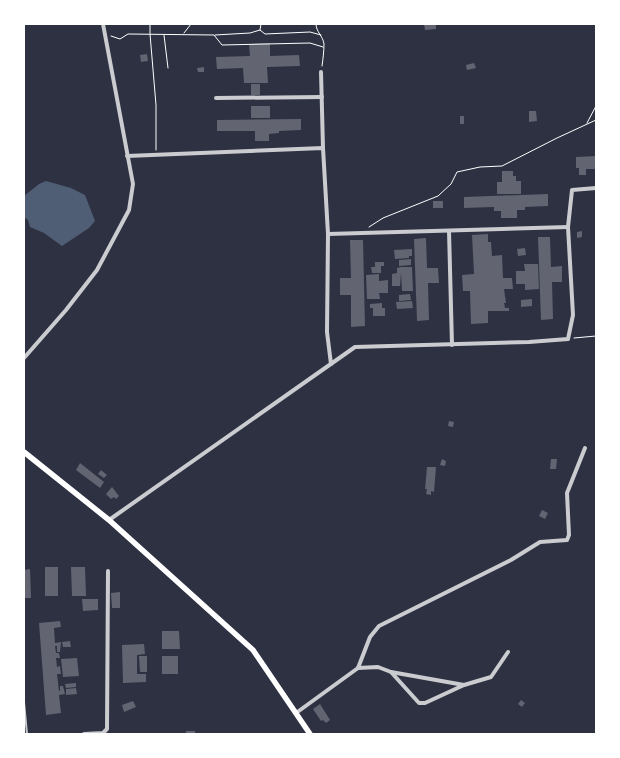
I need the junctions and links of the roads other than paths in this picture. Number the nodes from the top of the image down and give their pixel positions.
1 (103, 24) edge
2 (321, 72) road end
3 (322, 97) junction
4 (216, 98) dead end
5 (323, 148) junction
6 (127, 156) junction
7 (596, 188) edge
8 (568, 227) junction
9 (449, 232) junction
10 (328, 234) junction
11 (452, 345) junction
12 (24, 358) edge
13 (331, 364) junction
14 (585, 448) dead end
15 (24, 452) edge
16 (109, 520) junction
17 (108, 571) dead end
18 (508, 652) dead end
19 (358, 668) junction
20 (391, 672) junction
21 (464, 685) junction
22 (24, 702) edge
23 (295, 713) junction
24 (26, 734) edge
25 (84, 734) edge
26 (310, 734) edge

1 - 6 street
2 - 3 street
3 - 4 street
3 - 5 street
5 - 6 street
5 - 10 street
6 - 12 street
7 - 8 street
8 - 9 street
8 - 11 street
9 - 10 street
9 - 11 street
10 - 13 street
11 - 13 street
13 - 16 street
14 - 19 street
15 - 16 main road
16 - 23 main road
17 - 25 street
18 - 21 street
19 - 20 street
19 - 23 street
20 - 21 street
20 - 21 street
22 - 24 lane
23 - 26 main road

